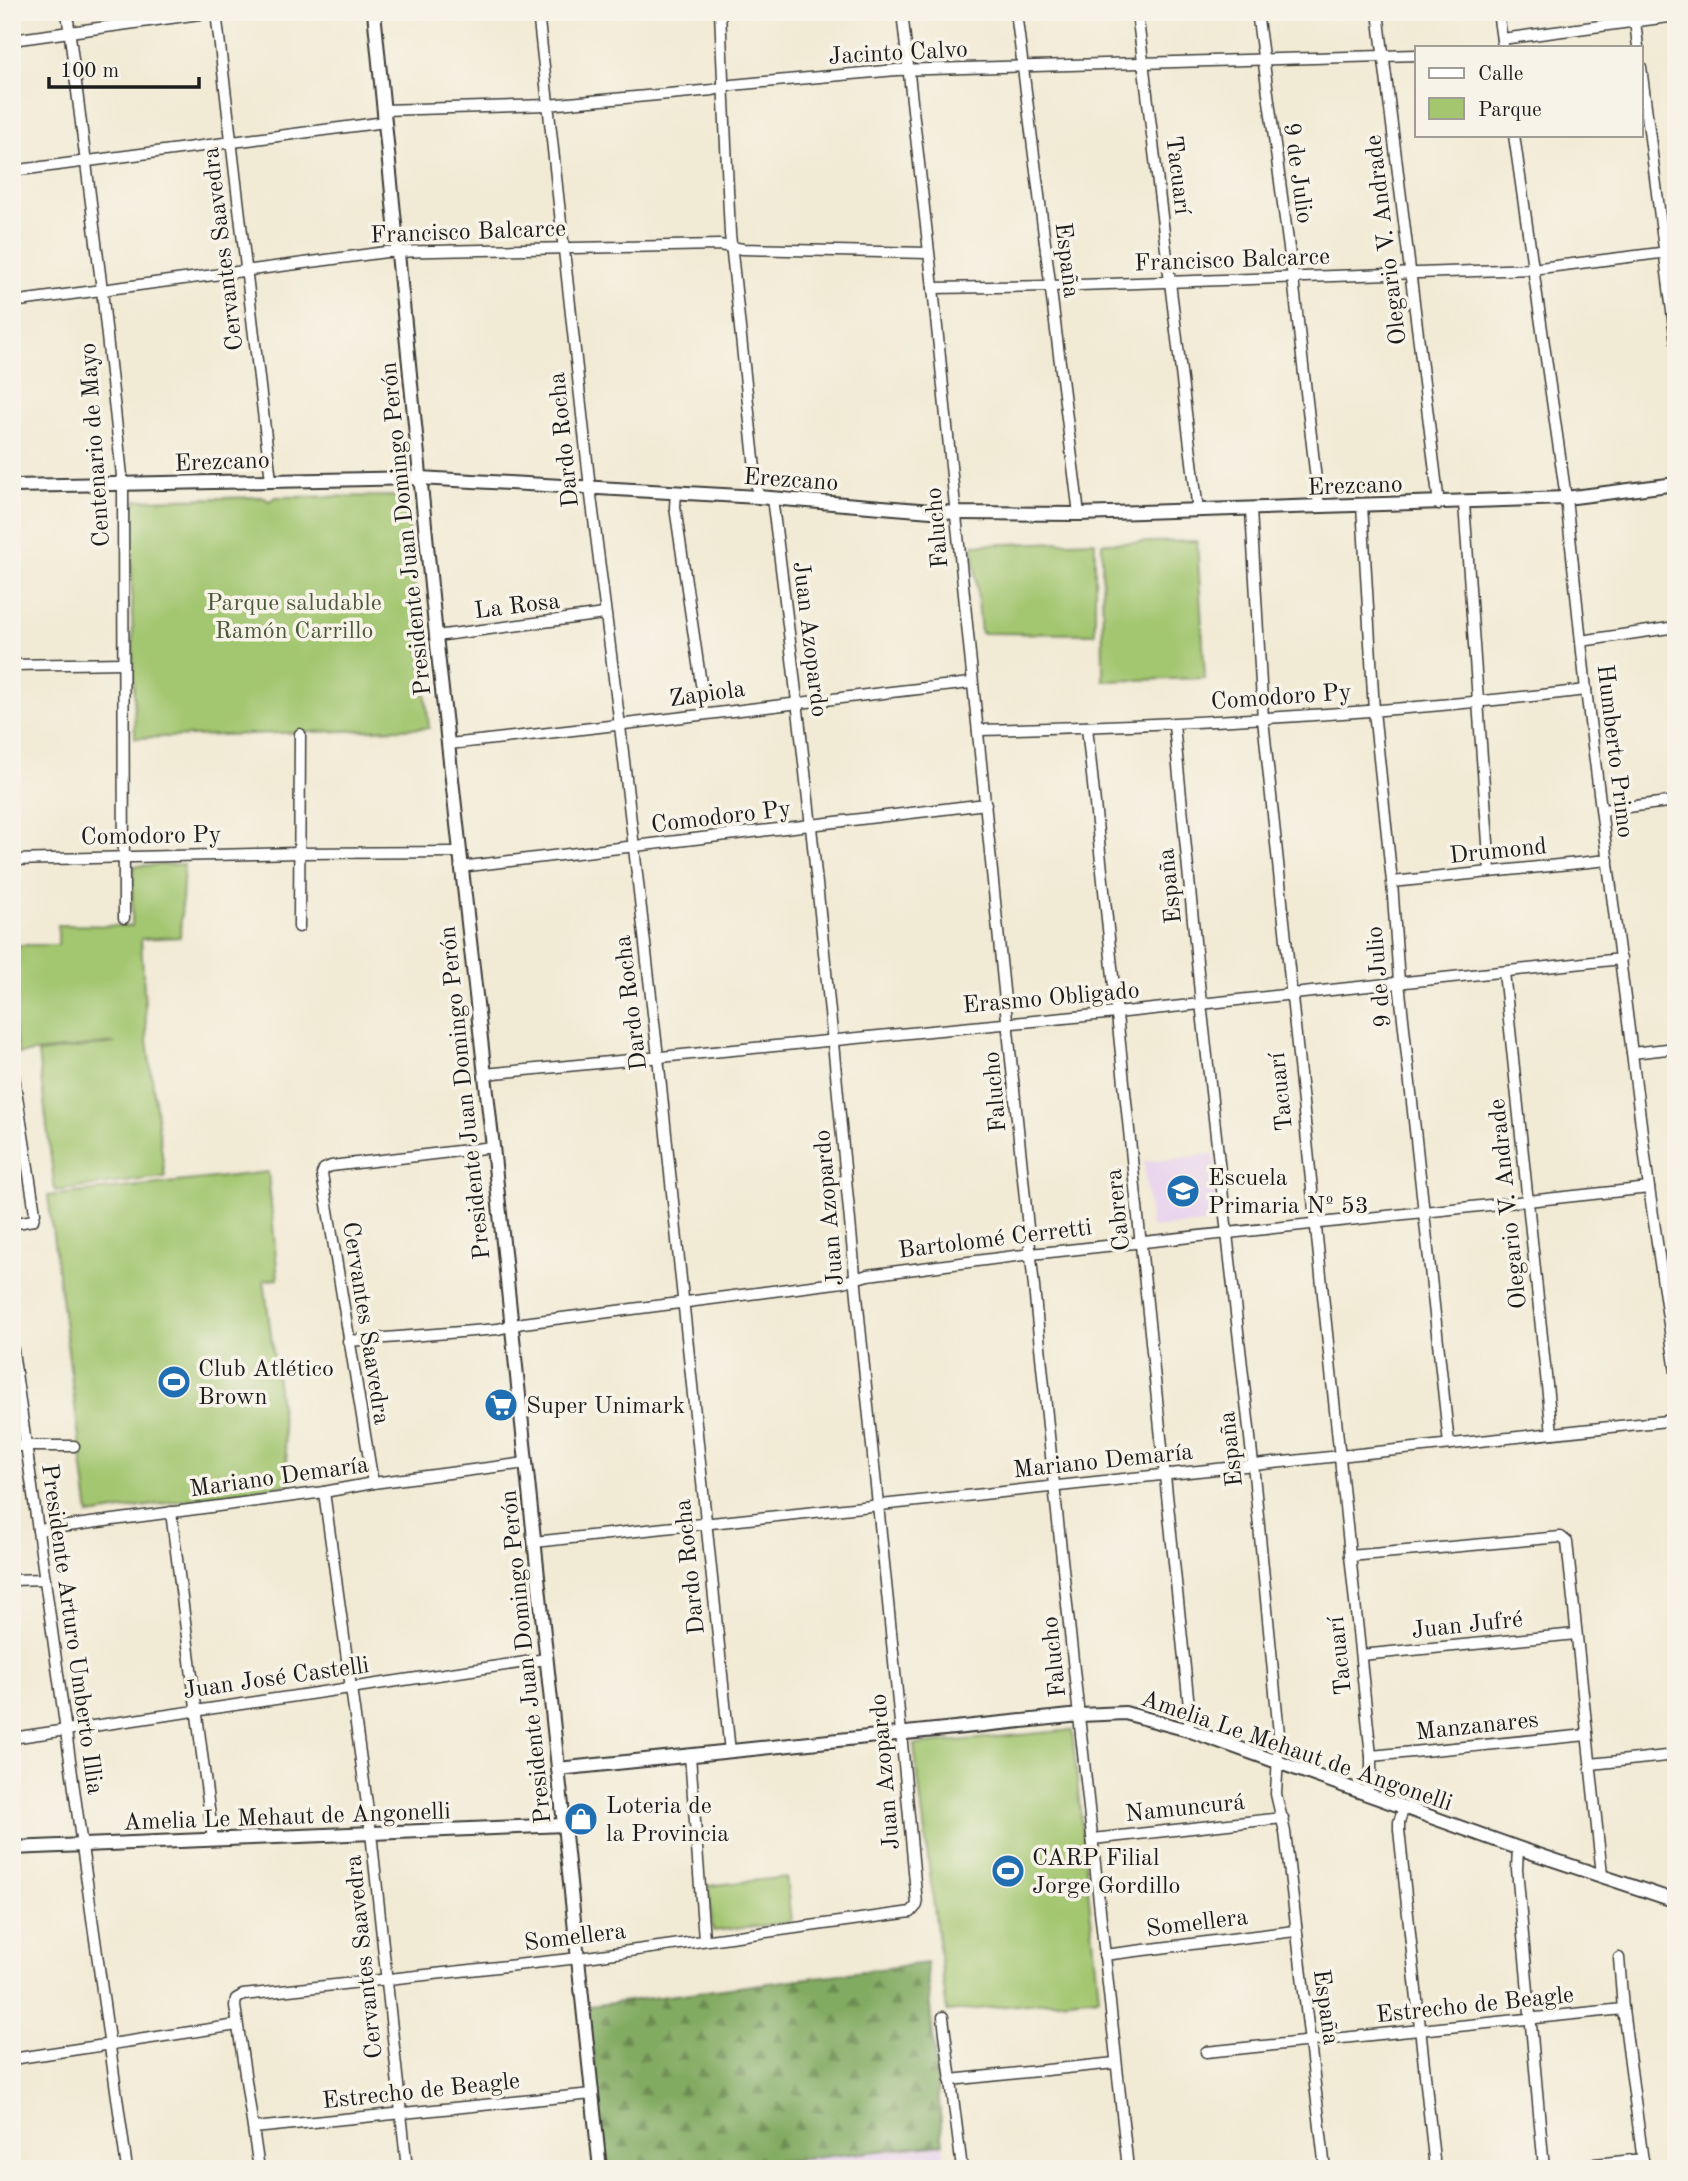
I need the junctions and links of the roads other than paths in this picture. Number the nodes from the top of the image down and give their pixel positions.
1 (68, 12) edge
2 (215, 12) edge
3 (374, 12) edge
4 (538, 12) edge
5 (720, 12) edge
6 (902, 12) edge
7 (1016, 12) edge
8 (1137, 12) edge
9 (1257, 12) edge
10 (1378, 12) edge
11 (1498, 12) edge
12 (1676, 16) edge
13 (1634, 17) edge
14 (70, 32) junction
15 (12, 40) edge
16 (1502, 43) edge
17 (1638, 46) edge
18 (1415, 55) edge
19 (1384, 56) junction
20 (1263, 60) junction
21 (1143, 62) junction
22 (1023, 67) junction
23 (908, 70) junction
24 (1642, 76) edge
25 (724, 87) junction
26 (547, 105) junction
27 (384, 116) junction
28 (1514, 136) edge
29 (231, 141) junction
30 (86, 159) junction
31 (12, 171) edge
32 (732, 247) junction
33 (564, 250) junction
34 (1676, 251) edge
35 (397, 252) junction
36 (928, 253) junction
37 (1664, 253) junction
38 (1532, 269) junction
39 (245, 270) junction
40 (1410, 275) junction
41 (1293, 278) junction
42 (1171, 282) junction
43 (1051, 286) junction
44 (933, 288) junction
45 (102, 290) junction
46 (12, 302) edge
47 (1676, 343) edge
48 (419, 478) junction
49 (271, 480) junction
50 (1676, 484) edge
51 (123, 485) junction
52 (12, 486) edge
53 (590, 488) junction
54 (676, 492) junction
55 (758, 496) junction
56 (772, 498) junction
57 (1566, 498) junction
58 (1439, 503) junction
59 (1464, 503) junction
60 (1362, 505) junction
61 (1319, 506) junction
62 (1251, 510) junction
63 (1198, 511) junction
64 (956, 513) junction
65 (1079, 514) junction
66 (604, 614) junction
67 (1676, 627) edge
68 (436, 636) junction
69 (1581, 641) junction
70 (123, 663) junction
71 (12, 666) edge
72 (971, 683) junction
73 (701, 684) dead end
74 (1586, 690) junction
75 (799, 701) junction
76 (1479, 703) junction
77 (1374, 711) junction
78 (1263, 719) junction
79 (1174, 725) junction
80 (620, 726) junction
81 (1087, 727) junction
82 (978, 730) junction
83 (300, 734) dead end
84 (448, 744) junction
85 (1676, 801) edge
86 (986, 804) junction
87 (1603, 810) junction
88 (810, 827) junction
89 (633, 847) junction
90 (459, 852) junction
91 (299, 853) junction
92 (124, 857) junction
93 (12, 860) edge
94 (1608, 860) junction
95 (460, 867) junction
96 (1490, 872) junction
97 (1392, 882) junction
98 (124, 918) dead end
99 (299, 927) dead end
100 (1621, 959) junction
101 (1504, 972) junction
102 (1399, 982) junction
103 (1291, 993) junction
104 (1202, 1003) junction
105 (1116, 1013) junction
106 (1009, 1022) junction
107 (834, 1039) junction
108 (1676, 1048) edge
109 (1632, 1053) junction
110 (658, 1057) junction
111 (12, 1064) edge
112 (485, 1074) junction
113 (493, 1147) junction
114 (1649, 1188) junction
115 (1528, 1201) junction
116 (1423, 1214) junction
117 (12, 1224) edge
118 (1316, 1224) junction
119 (1228, 1234) junction
120 (1142, 1241) junction
121 (1031, 1254) junction
122 (856, 1278) junction
123 (682, 1302) junction
124 (1671, 1303) edge
125 (511, 1326) junction
126 (348, 1341) junction
127 (12, 1344) edge
128 (1676, 1372) edge
129 (1676, 1420) edge
130 (1552, 1433) junction
131 (1449, 1444) junction
132 (12, 1446) edge
133 (27, 1446) junction
134 (74, 1446) dead end
135 (1338, 1456) junction
136 (526, 1463) junction
137 (1253, 1464) junction
138 (1167, 1474) junction
139 (373, 1483) junction
140 (1054, 1485) junction
141 (324, 1492) junction
142 (879, 1507) junction
143 (171, 1512) junction
144 (705, 1524) junction
145 (38, 1530) junction
146 (534, 1542) junction
147 (1350, 1556) junction
148 (45, 1578) junction
149 (12, 1580) edge
150 (1576, 1634) junction
151 (1361, 1655) junction
152 (546, 1659) junction
153 (352, 1687) junction
154 (195, 1709) junction
155 (1080, 1715) junction
156 (65, 1730) junction
157 (1188, 1730) junction
158 (902, 1734) junction
159 (1587, 1735) junction
160 (12, 1738) edge
161 (730, 1752) junction
162 (1676, 1755) edge
163 (690, 1756) junction
164 (1371, 1756) junction
165 (1278, 1762) junction
166 (1591, 1764) junction
167 (558, 1769) junction
168 (1367, 1793) junction
169 (1404, 1807) junction
170 (1283, 1818) junction
171 (564, 1825) junction
172 (371, 1833) junction
173 (1093, 1839) junction
174 (213, 1840) junction
175 (82, 1845) junction
176 (12, 1848) edge
177 (1518, 1848) junction
178 (1602, 1875) junction
179 (1676, 1901) edge
180 (911, 1912) joint
181 (1295, 1931) junction
182 (705, 1939) junction
183 (1104, 1955) junction
184 (579, 1958) junction
185 (1619, 1958) dead end
186 (387, 1979) junction
187 (1623, 2009) junction
188 (943, 2017) dead end
189 (1531, 2020) junction
190 (237, 2025) junction
191 (1420, 2031) junction
192 (1311, 2040) junction
193 (110, 2043) junction
194 (1206, 2052) dead end
195 (12, 2059) edge
196 (1115, 2063) junction
197 (950, 2080) junction
198 (592, 2094) junction
199 (402, 2114) junction
200 (254, 2128) junction
201 (1643, 2164) edge
202 (127, 2169) edge
203 (259, 2169) edge
204 (407, 2169) edge
205 (600, 2169) edge
206 (962, 2169) edge
207 (1128, 2169) edge
208 (1325, 2169) edge
209 (1435, 2169) edge
210 (1545, 2169) edge

1 - 14 street, Centenario de Mayo
2 - 14 street
2 - 29 street, Cervantes Saavedra
3 - 27 street, Presidente Juan Domingo Perón
4 - 26 street, Dardo Rocha
5 - 25 street
6 - 23 street, Falucho
7 - 22 street, España
8 - 21 street, Tacuarí
9 - 20 street, 9 de Julio
10 - 19 street, Olegario V. Andrade
11 - 16 street
12 - 13 street
13 - 16 street
13 - 17 street
14 - 15 street
14 - 30 street, Centenario de Mayo
18 - 19 street, Jacinto Calvo
19 - 20 street, Jacinto Calvo
19 - 40 street, Olegario V. Andrade
20 - 21 street, Jacinto Calvo
20 - 41 street, 9 de Julio
21 - 22 street, Jacinto Calvo
21 - 42 street, Tacuarí
22 - 23 street, Jacinto Calvo
22 - 43 street, España
23 - 25 street, Jacinto Calvo
23 - 36 street, Falucho
24 - 37 street
25 - 26 street, Jacinto Calvo
25 - 32 street
26 - 27 street, Jacinto Calvo
26 - 33 street, Dardo Rocha
27 - 29 street, Jacinto Calvo
27 - 35 street, Presidente Juan Domingo Perón
28 - 38 street, Humberto Primo
29 - 30 street, Jacinto Calvo
29 - 39 street, Cervantes Saavedra
30 - 31 street, Jacinto Calvo
30 - 45 street, Centenario de Mayo
32 - 33 street, Francisco Balcarce
32 - 36 street, Francisco Balcarce
32 - 55 street
33 - 35 street, Francisco Balcarce
33 - 53 street, Dardo Rocha
34 - 37 street, Francisco Balcarce
35 - 39 street, Francisco Balcarce
35 - 48 street, Presidente Juan Domingo Perón
36 - 44 street, Falucho
37 - 38 street, Francisco Balcarce
37 - 47 street
38 - 40 street, Francisco Balcarce
38 - 57 street, Humberto Primo
39 - 45 street, Francisco Balcarce
39 - 49 street, Cervantes Saavedra
40 - 41 street, Francisco Balcarce
40 - 58 street, Olegario V. Andrade
41 - 42 street, Francisco Balcarce
41 - 61 street, 9 de Julio
42 - 43 street, Francisco Balcarce
42 - 63 street, Tacuarí
43 - 44 street, Francisco Balcarce
43 - 65 street, España
44 - 64 street, Falucho
45 - 46 street, Francisco Balcarce
45 - 51 street, Centenario de Mayo
48 - 49 street, Erezcano
48 - 53 street, Erezcano
48 - 68 street, Presidente Juan Domingo Perón
49 - 51 street, Erezcano
50 - 57 street, Erezcano
51 - 52 street, Erezcano
51 - 70 street, Centenario de Mayo
53 - 54 street, Erezcano
53 - 66 street, Dardo Rocha
54 - 55 street, Erezcano
54 - 73 street
55 - 56 street, Erezcano
56 - 64 street, Erezcano
56 - 75 street, Juan Azopardo
57 - 59 street, Erezcano
57 - 69 street, Humberto Primo
58 - 59 street, Erezcano
58 - 60 street, Erezcano
59 - 76 street
60 - 61 street, Erezcano
60 - 77 street, 9 de Julio
61 - 62 street, Erezcano
62 - 63 street, Erezcano
62 - 78 street, Tacuarí
63 - 65 street, Erezcano
64 - 65 street, Erezcano
64 - 72 street, Falucho
66 - 68 street, La Rosa
66 - 80 street, Dardo Rocha
67 - 69 street
68 - 84 street, Presidente Juan Domingo Perón
69 - 74 street, Humberto Primo
70 - 71 street
70 - 92 street, Centenario de Mayo
72 - 75 street, Zapiola
72 - 82 street, Falucho
74 - 76 street, Comodoro Py
74 - 87 street, Humberto Primo
75 - 80 street, Zapiola
75 - 88 street, Juan Azopardo
76 - 77 street, Comodoro Py
76 - 96 street
77 - 78 street, Comodoro Py
77 - 97 street, 9 de Julio
78 - 79 street, Comodoro Py
78 - 103 street, Tacuarí
79 - 81 street, Comodoro Py
79 - 104 street, España
80 - 84 street, Zapiola
80 - 89 street, Dardo Rocha
81 - 82 street, Comodoro Py
81 - 105 street, Cabrera
82 - 86 street, Falucho
83 - 91 street
84 - 90 street, Presidente Juan Domingo Perón
85 - 87 street
86 - 88 street, Comodoro Py
86 - 106 street, Falucho
87 - 94 street, Humberto Primo
88 - 89 street, Comodoro Py
88 - 107 street, Juan Azopardo
89 - 95 street, Comodoro Py
89 - 110 street, Dardo Rocha
90 - 91 street, Comodoro Py
90 - 95 street, Presidente Juan Domingo Perón
91 - 92 street, Comodoro Py
91 - 99 street
92 - 93 street, Comodoro Py
92 - 98 street, Centenario de Mayo
94 - 96 street, Drumond
94 - 100 street, Humberto Primo
95 - 112 street, Presidente Juan Domingo Perón
96 - 97 street, Drumond
97 - 102 street, 9 de Julio
100 - 101 street, Erasmo Obligado
100 - 109 street, Humberto Primo
101 - 102 street, Erasmo Obligado
101 - 115 street, Olegario V. Andrade
102 - 103 street, Erasmo Obligado
102 - 116 street, 9 de Julio
103 - 104 street, Erasmo Obligado
103 - 118 street, Tacuarí
104 - 105 street, Erasmo Obligado
104 - 119 street, España
105 - 106 street, Erasmo Obligado
105 - 120 street, Cabrera
106 - 107 street, Erasmo Obligado
106 - 121 street, Falucho
107 - 110 street, Erasmo Obligado
107 - 122 street, Juan Azopardo
108 - 109 street
109 - 114 street, Humberto Primo
110 - 112 street, Erasmo Obligado
110 - 123 street, Dardo Rocha
111 - 117 street
112 - 113 street, Presidente Juan Domingo Perón
113 - 125 street, Presidente Juan Domingo Perón
113 - 126 street, Cervantes Saavedra
114 - 115 street, Bartolomé Cerretti
114 - 124 street, Humberto Primo
115 - 116 street, Bartolomé Cerretti
115 - 130 street, Olegario V. Andrade
116 - 118 street, Bartolomé Cerretti
116 - 131 street, 9 de Julio
118 - 119 street, Bartolomé Cerretti
118 - 135 street, Tacuarí
119 - 120 street, Bartolomé Cerretti
119 - 137 street, España
120 - 121 street, Bartolomé Cerretti
120 - 138 street, Cabrera
121 - 122 street, Bartolomé Cerretti
121 - 140 street, Falucho
122 - 123 street, Bartolomé Cerretti
122 - 142 street, Juan Azopardo
123 - 125 street, Bartolomé Cerretti
123 - 144 street, Dardo Rocha
124 - 128 street, Humberto Primo
125 - 126 street, Bartolomé Cerretti
125 - 136 street, Presidente Juan Domingo Perón
126 - 139 street, Cervantes Saavedra
127 - 133 street, Presidente Arturo Umberto Illia
129 - 130 street, Mariano Demaría
130 - 131 street, Mariano Demaría
131 - 135 street, Mariano Demaría
132 - 133 street
133 - 134 street
133 - 145 street, Presidente Arturo Umberto Illia
135 - 137 street, Mariano Demaría
135 - 147 street, Tacuarí
136 - 139 street, Mariano Demaría
136 - 146 street, Presidente Juan Domingo Perón
137 - 138 street, Mariano Demaría
137 - 165 street, España
138 - 140 street, Mariano Demaría
138 - 157 street, Cabrera
139 - 141 street, Mariano Demaría
140 - 142 street, Mariano Demaría
140 - 155 street, Falucho
141 - 143 street, Mariano Demaría
141 - 153 street, Cervantes Saavedra
142 - 144 street, Mariano Demaría
142 - 158 street, Juan Azopardo
143 - 145 street, Mariano Demaría
143 - 154 street
144 - 146 street, Mariano Demaría
144 - 161 street, Dardo Rocha
145 - 148 street, Presidente Arturo Umberto Illia
146 - 152 street, Presidente Juan Domingo Perón
147 - 150 street
147 - 151 street, Tacuarí
148 - 149 street
148 - 156 street, Presidente Arturo Umberto Illia
150 - 151 street, Juan Jufré
150 - 159 street
151 - 164 street, Tacuarí
152 - 153 street, Juan José Castelli
152 - 167 street, Presidente Juan Domingo Perón
153 - 154 street, Juan José Castelli
153 - 172 street, Cervantes Saavedra
154 - 156 street, Juan José Castelli
154 - 174 street
155 - 157 street, Amelia Le Mehaut de Angonelli
155 - 158 street, Amelia Le Mehaut de Angonelli
155 - 173 street, Falucho
156 - 160 street, Juan José Castelli
156 - 175 street, Presidente Arturo Umberto Illia
157 - 165 street, Amelia Le Mehaut de Angonelli
158 - 161 street, Amelia Le Mehaut de Angonelli
158 - 180 street, Juan Azopardo
159 - 164 street, Manzanares
159 - 166 street
161 - 163 street, Amelia Le Mehaut de Angonelli
162 - 166 street
163 - 167 street, Amelia Le Mehaut de Angonelli
163 - 182 street
164 - 168 street, Tacuarí
165 - 168 street, Amelia Le Mehaut de Angonelli
165 - 170 street, España
166 - 178 street
167 - 171 street, Presidente Juan Domingo Perón
168 - 169 street, Amelia Le Mehaut de Angonelli
169 - 177 street, Amelia Le Mehaut de Angonelli
169 - 191 street
170 - 173 street, Namuncurá
170 - 181 street, España
171 - 172 street, Amelia Le Mehaut de Angonelli
171 - 184 street, Presidente Juan Domingo Perón
172 - 174 street, Amelia Le Mehaut de Angonelli
172 - 186 street, Cervantes Saavedra
173 - 183 street, Falucho
174 - 175 street, Amelia Le Mehaut de Angonelli
175 - 176 street, Amelia Le Mehaut de Angonelli
175 - 193 street, Presidente Arturo Umberto Illia
177 - 178 street, Amelia Le Mehaut de Angonelli
177 - 189 street
178 - 179 street, Amelia Le Mehaut de Angonelli
180 - 182 street, Somellera
181 - 183 street, Somellera
181 - 192 street, España
182 - 184 street, Somellera
183 - 196 street, Falucho
184 - 186 street, Somellera
184 - 198 street, Presidente Juan Domingo Perón
185 - 187 street
186 - 190 street, Somellera
186 - 199 street, Cervantes Saavedra
187 - 189 street, Estrecho de Beagle
187 - 201 street
188 - 197 street
189 - 191 street, Estrecho de Beagle
189 - 210 street
190 - 193 street
190 - 200 street
191 - 192 street, Estrecho de Beagle
191 - 209 street
192 - 194 street, Estrecho de Beagle
192 - 208 street, España
193 - 195 street
193 - 202 street, Presidente Arturo Umberto Illia
196 - 197 street
196 - 207 street, Falucho
197 - 206 street
198 - 199 street, Estrecho de Beagle
198 - 205 street, Presidente Juan Domingo Perón
199 - 200 street, Estrecho de Beagle
199 - 204 street, Cervantes Saavedra
200 - 203 street
201 - 210 street

